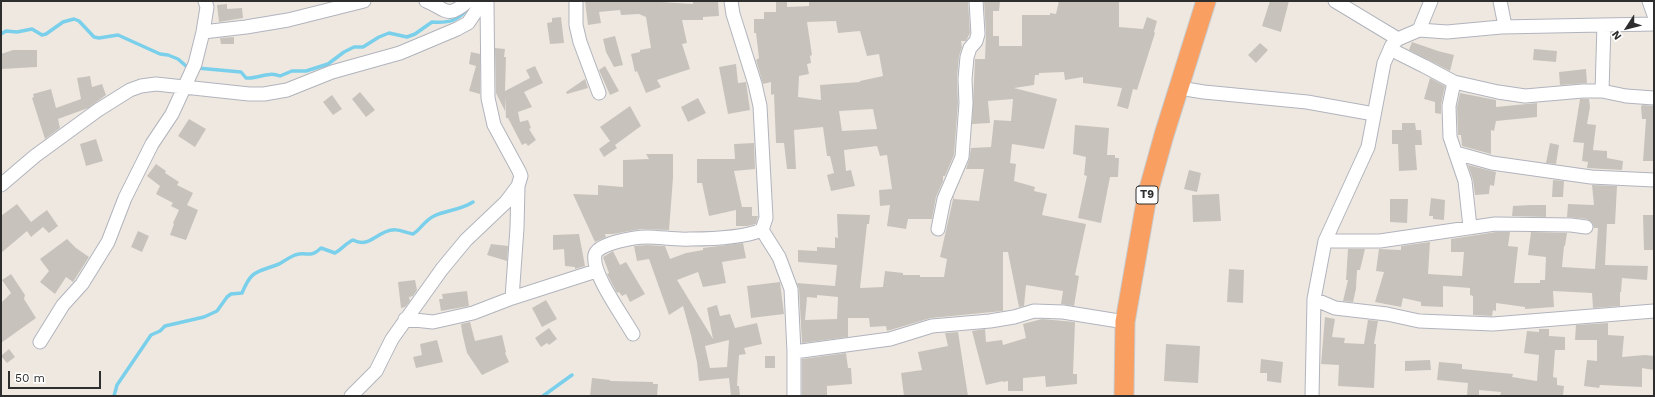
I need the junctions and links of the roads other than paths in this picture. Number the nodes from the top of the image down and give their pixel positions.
1 (206, 1) edge
2 (364, 1) edge
3 (426, 1) edge
4 (468, 1) edge
5 (483, 1) edge
6 (487, 1) edge
7 (576, 1) edge
8 (731, 1) edge
9 (976, 1) edge
10 (1206, 1) edge
11 (1335, 1) edge
12 (1431, 1) edge
13 (1500, 1) edge
14 (1649, 1) edge
15 (1654, 15) edge
16 (1654, 24) edge
17 (1604, 25) junction
18 (1505, 26) junction
19 (1419, 30) junction
20 (203, 32) junction
21 (1398, 39) junction
22 (1390, 49) junction
23 (1454, 82) junction
24 (184, 87) junction
25 (1179, 88) junction
26 (1602, 91) junction
27 (599, 93) dead end
28 (1654, 98) edge
29 (1374, 114) junction
30 (1456, 153) junction
31 (1654, 180) edge
32 (1, 184) edge
33 (518, 186) junction
34 (1470, 227) junction
35 (1586, 227) dead end
36 (938, 229) dead end
37 (762, 230) junction
38 (1325, 241) junction
39 (596, 271) junction
40 (512, 298) junction
41 (1314, 299) junction
42 (1654, 311) edge
43 (405, 320) junction
44 (1125, 322) junction
45 (633, 334) dead end
46 (40, 342) dead end
47 (794, 352) junction
48 (351, 396) edge
49 (794, 396) edge
50 (1124, 396) edge
51 (1312, 396) edge

1 - 20 street
2 - 20 street
3 - 4 street
5 - 24 street
6 - 33 street
7 - 27 street
8 - 37 street
9 - 36 street
10 - 25 highway, T9
11 - 21 street
12 - 19 street
13 - 18 street
14 - 15 street
16 - 17 street
17 - 18 street
17 - 26 street
18 - 19 street
19 - 21 street
20 - 24 street
21 - 22 street
22 - 23 street
22 - 29 street
23 - 26 street
23 - 30 street
24 - 32 street
24 - 46 street
25 - 29 street
25 - 44 highway, T9
26 - 28 street
29 - 38 street
30 - 31 street
30 - 34 street
33 - 40 street
33 - 43 street
34 - 35 street
34 - 38 street
37 - 39 street
37 - 47 street
38 - 41 street
39 - 40 street
39 - 45 street
40 - 43 street
41 - 42 street
41 - 51 street
43 - 48 street
44 - 47 street
44 - 50 highway, T9
47 - 49 street

